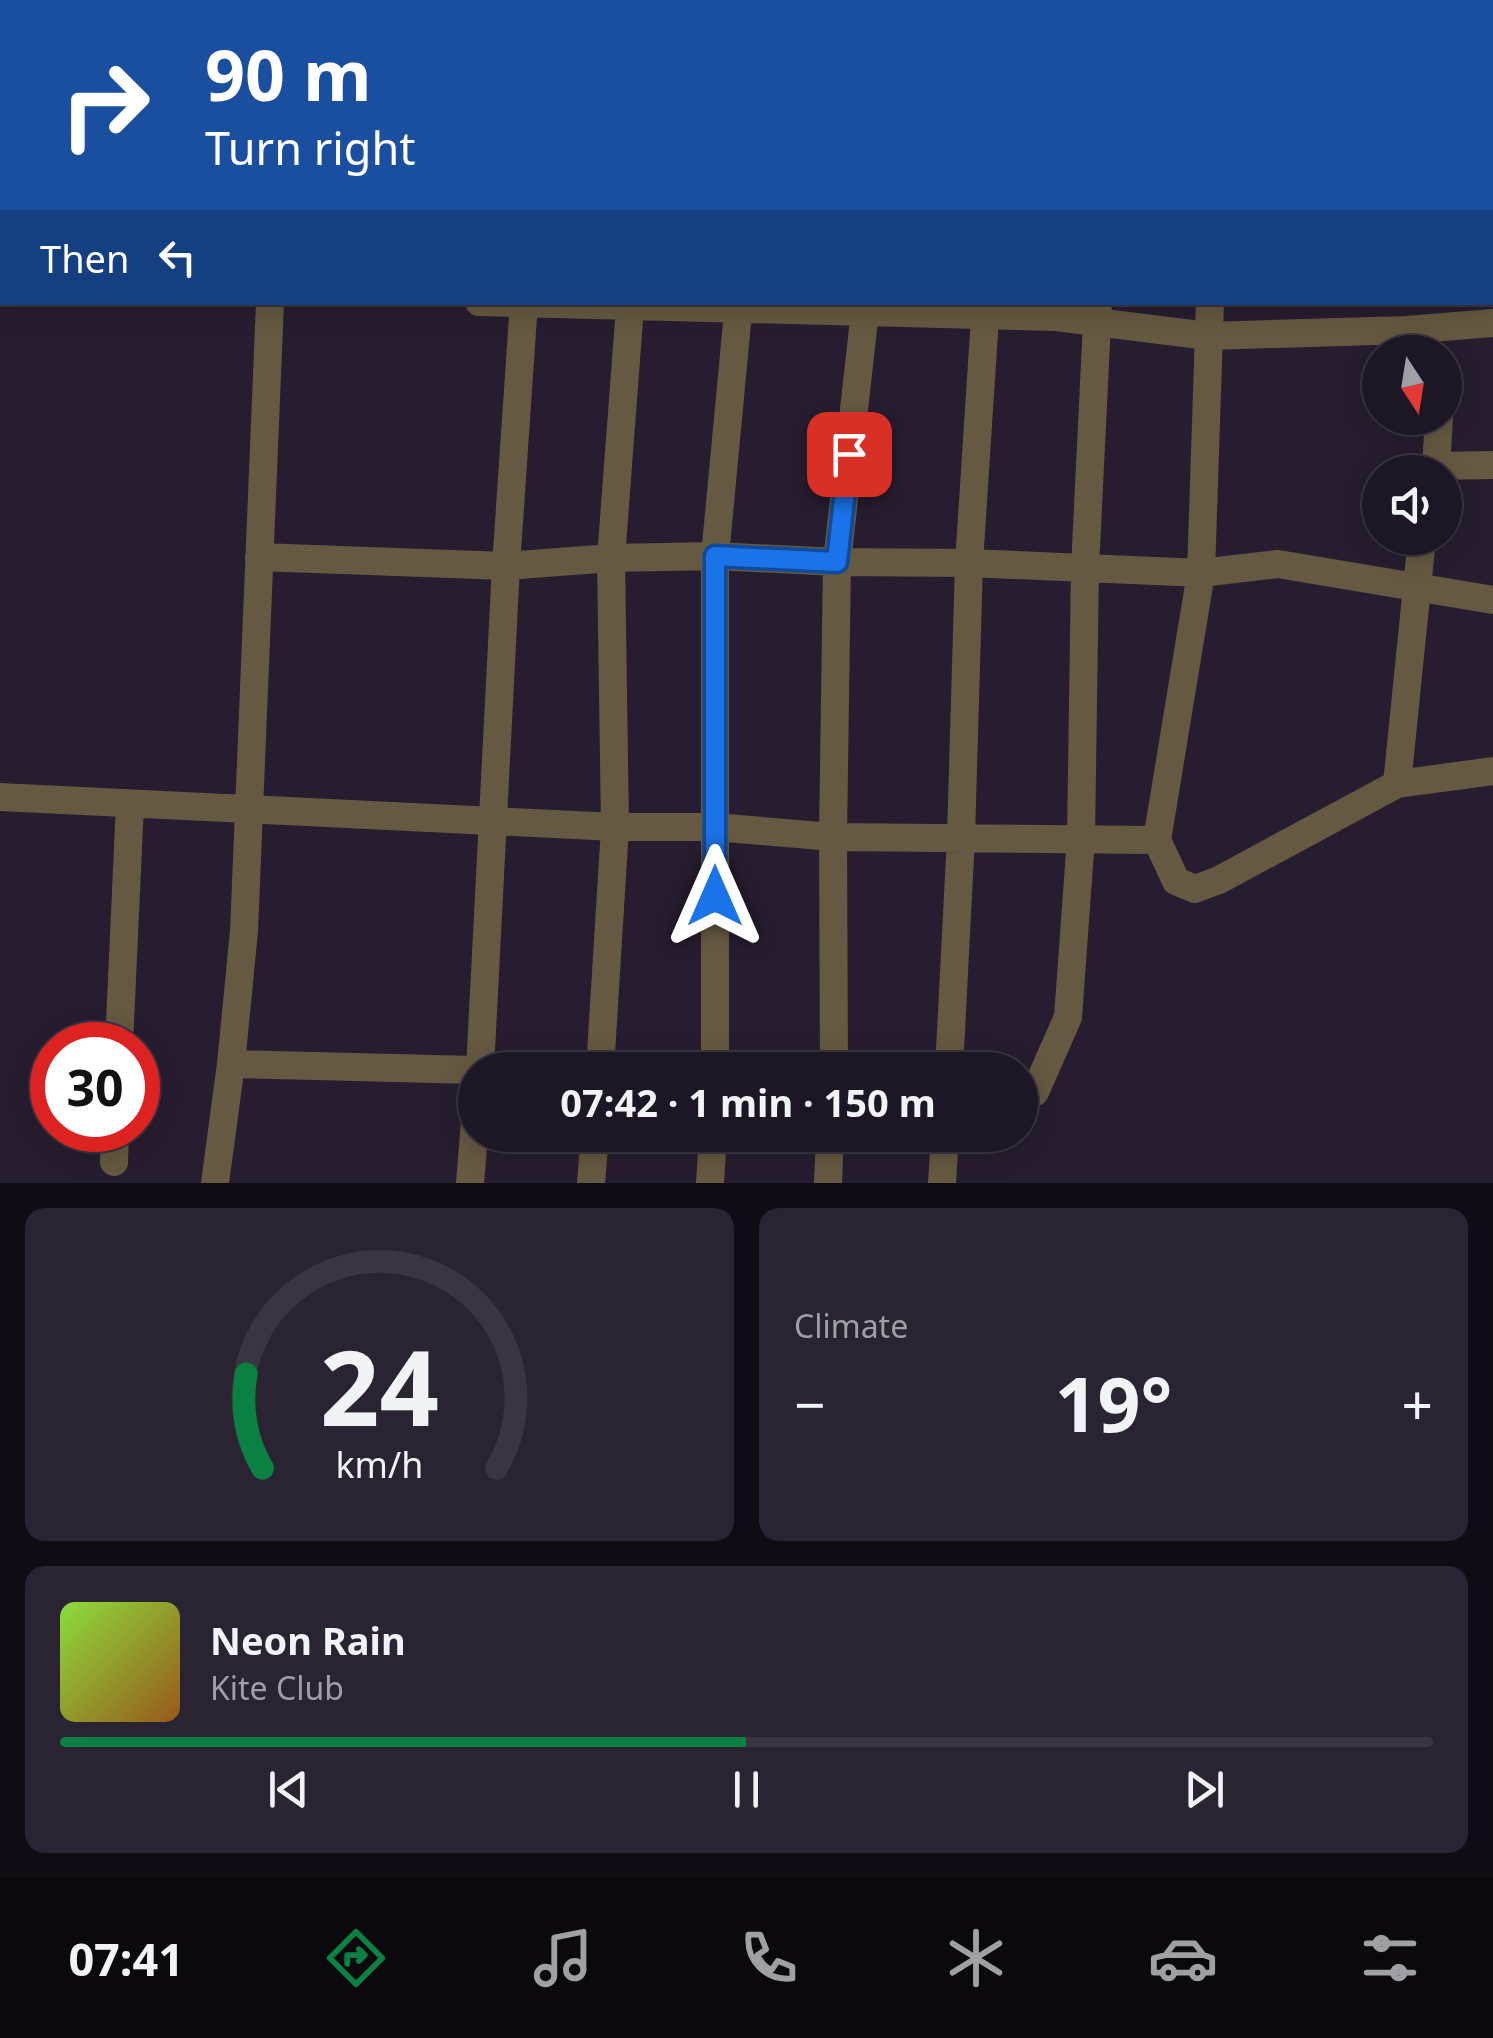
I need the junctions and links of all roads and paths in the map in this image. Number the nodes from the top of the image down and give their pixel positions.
1 (270, 305) edge
2 (524, 305) edge
3 (577, 305) edge
4 (1210, 305) edge
5 (739, 306) edge
6 (630, 307) junction
7 (866, 307) edge
8 (986, 309) edge
9 (1098, 312) edge
10 (1493, 322) edge
11 (1426, 335) edge
12 (1458, 335) edge
13 (1208, 336) junction
14 (1493, 466) edge
15 (1462, 468) edge
16 (1420, 555) edge
17 (715, 556) junction
18 (259, 557) junction
19 (611, 558) junction
20 (837, 562) junction
21 (969, 563) junction
22 (506, 566) junction
23 (1085, 568) junction
24 (1202, 573) junction
25 (1416, 588) junction
26 (1493, 600) edge
27 (1493, 771) edge
28 (1397, 784) junction
29 (0, 797) edge
30 (130, 804) junction
31 (249, 810) junction
32 (493, 821) junction
33 (615, 827) junction
34 (715, 827) junction
35 (832, 837) junction
36 (961, 837) junction
37 (1081, 838) junction
38 (1157, 840) junction
39 (120, 1022) edge
40 (478, 1052) edge
41 (601, 1052) edge
42 (715, 1052) edge
43 (834, 1052) edge
44 (950, 1052) edge
45 (231, 1064) junction
46 (458, 1070) edge
47 (1038, 1085) edge
48 (114, 1152) edge
49 (473, 1152) edge
50 (594, 1152) edge
51 (711, 1152) edge
52 (829, 1152) edge
53 (944, 1152) edge
54 (114, 1162) dead end
55 (215, 1183) edge
56 (470, 1183) edge
57 (591, 1183) edge
58 (710, 1183) edge
59 (828, 1183) edge
60 (942, 1183) edge

1 - 18 street
2 - 22 street
3 - 6 street
4 - 13 street
5 - 6 street
5 - 7 street
5 - 17 street
6 - 19 street
7 - 8 street
7 - 20 street
8 - 9 street
8 - 21 street
9 - 13 street
9 - 23 street
10 - 12 street
11 - 13 street
13 - 24 street
14 - 15 street
16 - 25 street
17 - 19 street
17 - 20 street
17 - 34 street
18 - 22 street
18 - 31 street
19 - 22 street
19 - 33 street
20 - 21 street
20 - 35 street
21 - 23 street
21 - 36 street
22 - 32 street
23 - 24 street
23 - 37 street
24 - 25 street
24 - 38 street
25 - 26 street
25 - 28 street
27 - 28 street
28 - 38 street
29 - 30 street
30 - 31 street
30 - 39 street
31 - 32 street
31 - 45 street
32 - 33 street
32 - 40 street
33 - 34 street
33 - 41 street
34 - 35 street
34 - 42 street
35 - 36 street
35 - 43 street
36 - 37 street
36 - 44 street
37 - 38 street
37 - 47 street
45 - 46 street
45 - 55 street
48 - 54 street
49 - 56 street
50 - 57 street
51 - 58 street
52 - 59 street
53 - 60 street

